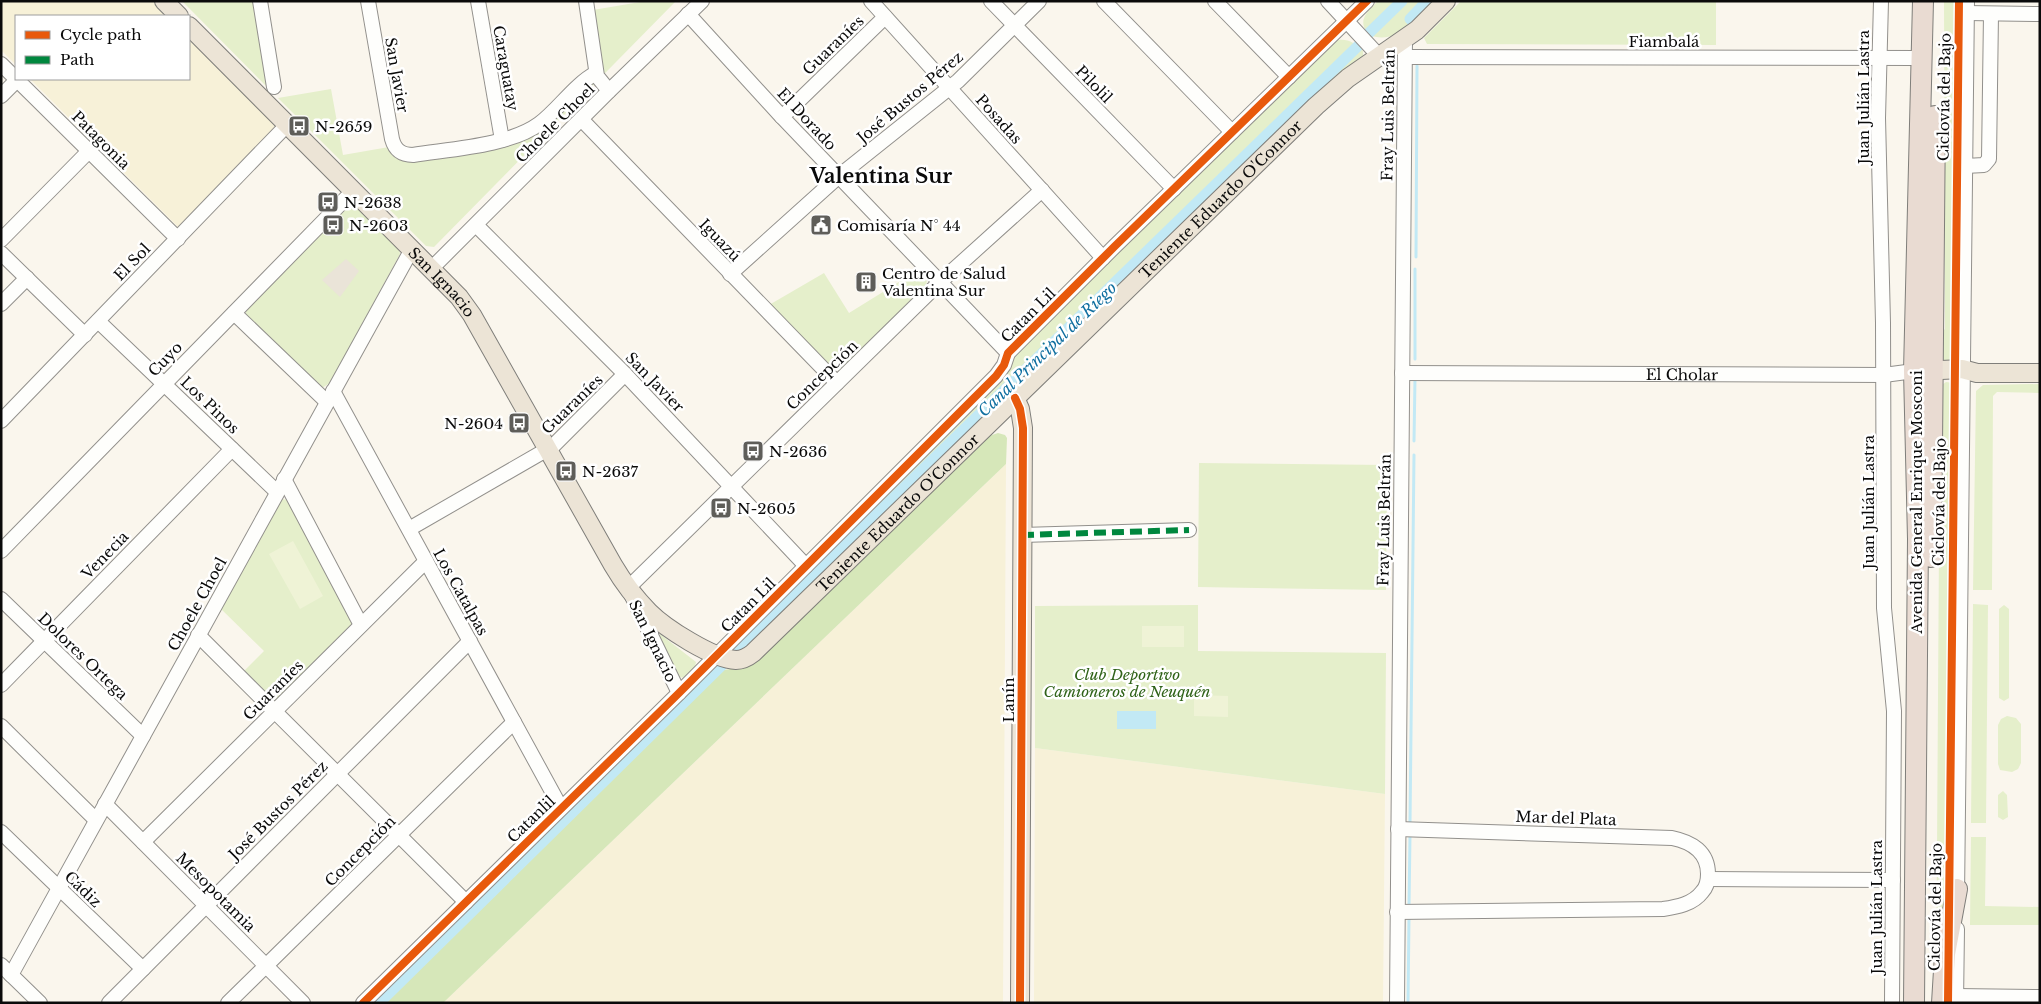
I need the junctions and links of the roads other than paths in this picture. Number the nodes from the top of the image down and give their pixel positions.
1 (164, 1) edge
2 (260, 1) edge
3 (368, 1) edge
4 (478, 1) edge
5 (586, 1) edge
6 (702, 1) edge
7 (871, 1) edge
8 (991, 1) edge
9 (1039, 1) edge
10 (1104, 1) edge
11 (1215, 1) edge
12 (1328, 1) edge
13 (1367, 1) edge
14 (1446, 1) edge
15 (1881, 1) edge
16 (1923, 1) edge
17 (1936, 1) edge
18 (1967, 7) edge
19 (688, 14) junction
20 (1992, 14) junction
21 (2040, 14) edge
22 (178, 15) edge
23 (885, 17) junction
24 (1347, 21) junction
25 (1015, 26) junction
26 (190, 27) edge
27 (1405, 38) junction
28 (1379, 56) junction
29 (1405, 56) junction
30 (1879, 58) junction
31 (1923, 58) junction
32 (1, 64) edge
33 (596, 73) junction
34 (1289, 77) junction
35 (15, 78) edge
36 (17, 80) edge
37 (274, 87) dead end
38 (950, 88) junction
39 (608, 91) junction
40 (1, 96) edge
41 (782, 117) junction
42 (581, 119) junction
43 (287, 125) junction
44 (1232, 132) junction
45 (502, 140) junction
46 (89, 151) junction
47 (1965, 166) junction
48 (839, 176) junction
49 (1174, 189) junction
50 (1042, 190) junction
51 (353, 191) junction
52 (476, 225) junction
53 (178, 239) junction
54 (1, 240) edge
55 (412, 249) junction
56 (1, 253) edge
57 (1103, 258) junction
58 (431, 268) junction
59 (730, 274) junction
60 (27, 278) junction
61 (940, 282) junction
62 (1, 304) edge
63 (234, 313) junction
64 (98, 321) junction
65 (84, 335) junction
66 (1008, 354) junction
67 (2040, 365) edge
68 (1962, 369) junction
69 (1924, 371) junction
70 (1402, 373) junction
71 (625, 374) junction
72 (2040, 374) edge
73 (1884, 375) junction
74 (164, 384) junction
75 (837, 384) junction
76 (330, 396) junction
77 (1015, 398) junction
78 (1, 421) edge
79 (232, 448) junction
80 (547, 449) junction
81 (281, 486) junction
82 (732, 486) junction
83 (409, 529) junction
84 (1189, 530) dead end
85 (1022, 535) junction
86 (1, 551) edge
87 (426, 562) junction
88 (806, 566) junction
89 (628, 588) junction
90 (1, 599) edge
91 (361, 625) junction
92 (198, 635) junction
93 (44, 641) junction
94 (470, 641) junction
95 (718, 654) junction
96 (1, 685) edge
97 (679, 693) junction
98 (274, 711) junction
99 (514, 722) junction
100 (1, 726) edge
101 (143, 736) junction
102 (337, 774) junction
103 (105, 804) junction
104 (561, 808) junction
105 (96, 820) junction
106 (1398, 829) junction
107 (1, 832) edge
108 (399, 835) junction
109 (143, 842) junction
110 (1708, 879) junction
111 (1893, 880) junction
112 (59, 888) junction
113 (1957, 889) joint
114 (466, 902) junction
115 (206, 905) junction
116 (1397, 912) junction
117 (266, 966) junction
118 (143, 969) junction
119 (6, 970) edge
120 (2040, 996) edge
121 (1951, 1000) edge
122 (40, 1003) edge
123 (109, 1003) edge
124 (228, 1003) edge
125 (303, 1003) edge
126 (363, 1003) edge
127 (1020, 1003) edge
128 (1396, 1003) edge
129 (1892, 1003) edge
130 (1914, 1003) edge
131 (1927, 1003) edge

1 - 22 main road
2 - 37 street
3 - 45 street, San Javier
4 - 45 street, Caraguatay
5 - 33 street
6 - 19 street, Choele Choel
7 - 23 street, Posadas
8 - 25 street, Pilolil
9 - 25 street, José Bustos Pérez
10 - 44 street
11 - 34 street
12 - 24 street
13 - 24 street, Catan Lil
14 - 27 main road, Teniente Eduardo O'Connor
15 - 30 street, Juan Julián Lastra
16 - 31 highway, Avenida General Enrique Mosconi
17 - 69 highway, Avenida General Enrique Mosconi
18 - 20 street
18 - 47 street
19 - 39 street, Choele Choel
19 - 41 street, El Dorado
20 - 21 street
20 - 47 street
23 - 38 street, Posadas
23 - 41 street, Guaraníes
24 - 28 street
24 - 34 street, Catan Lil
25 - 38 street, José Bustos Pérez
25 - 49 street, Pilolil
26 - 43 main road, San Ignacio
27 - 28 main road, Teniente Eduardo O'Connor
27 - 29 street, Fray Luis Beltrán
28 - 77 main road, Teniente Eduardo O'Connor
29 - 30 street, Fiambalá
29 - 70 street, Fray Luis Beltrán
30 - 31 street, Fiambalá
30 - 73 street, Juan Julián Lastra
31 - 69 highway, Avenida General Enrique Mosconi
32 - 35 street, Patagonia
33 - 39 street
33 - 45 street, Choele Choel
34 - 44 street, Catan Lil
36 - 40 street
36 - 46 street, Patagonia
38 - 48 street, José Bustos Pérez
38 - 50 street, Posadas
39 - 42 street, Choele Choel
41 - 48 street, El Dorado
42 - 52 street, Choele Choel
42 - 59 street, Iguazú
43 - 51 main road, San Ignacio
43 - 53 street, El Sol
44 - 49 street, Catan Lil
46 - 53 street, Patagonia
46 - 54 street
47 - 68 street
48 - 59 street, José Bustos Pérez
48 - 61 street, El Dorado
49 - 57 street, Catan Lil
50 - 57 street, Posadas
50 - 61 street, Concepción
51 - 55 main road, San Ignacio
51 - 63 street, Cuyo
52 - 58 street, Choele Choel
52 - 71 street, San Javier
53 - 64 street, El Sol
55 - 58 main road, San Ignacio
55 - 76 street, Choele Choel
56 - 60 street
57 - 66 street, Catan Lil
58 - 80 main road, San Ignacio
59 - 75 street, Iguazú
60 - 62 street
60 - 65 street
61 - 66 street, El Dorado
61 - 75 street, Concepción
63 - 74 street, Cuyo
63 - 76 street
64 - 65 street, El Sol
64 - 74 street, Los Pinos
65 - 78 street, El Sol
66 - 88 street, Catan Lil
67 - 68 main road, El Cholar
68 - 69 main road, El Cholar
68 - 72 main road, El Cholar
68 - 113 street
69 - 73 street, El Cholar
69 - 130 highway, Avenida General Enrique Mosconi
69 - 131 highway, Avenida General Enrique Mosconi
70 - 73 street, El Cholar
70 - 106 street, Fray Luis Beltrán
71 - 80 street, Guaraníes
71 - 82 street, San Javier
73 - 111 street, Juan Julián Lastra
74 - 79 street, Los Pinos
74 - 86 street, Cuyo
75 - 82 street, Concepción
76 - 81 street, Choele Choel
76 - 83 street, Los Catalpas
77 - 85 main road, Lanín
77 - 95 main road, Teniente Eduardo O'Connor
79 - 81 street, Los Pinos
79 - 93 street, Venecia
80 - 83 street, Guaraníes
80 - 89 main road, San Ignacio
81 - 91 street, Los Pinos
81 - 92 street, Choele Choel
82 - 88 street, San Javier
82 - 89 street, Concepción
83 - 87 street, Los Catalpas
84 - 85 street
85 - 127 main road, Lanín
87 - 91 street, Guaraníes
87 - 94 street, Los Catalpas
88 - 95 street, Catan Lil
89 - 95 main road, San Ignacio
89 - 97 street, San Ignacio
90 - 93 street, Dolores Ortega
91 - 98 street, Guaraníes
92 - 98 street
92 - 101 street, Choele Choel
93 - 96 street, Venecia
93 - 101 street, Dolores Ortega
94 - 99 street, Los Catalpas
94 - 102 street, José Bustos Pérez
95 - 97 street, Catanlil
97 - 104 street, Catanlil
98 - 102 street
98 - 109 street, Guaraníes
99 - 104 street, Los Catalpas
99 - 108 street, Concepción
100 - 105 street
101 - 103 street, Choele Choel
102 - 108 street
102 - 115 street, José Bustos Pérez
103 - 105 street, Choele Choel
103 - 109 street, Mesopotamia
104 - 114 street, Catanlil
105 - 112 street, Choele Choel
106 - 110 street, Mar del Plata
106 - 116 street, Fray Luis Beltrán
107 - 112 street, Cádiz
108 - 114 street
108 - 117 street, Concepción
109 - 115 street, Mesopotamia
110 - 111 street
110 - 116 street
111 - 129 street, Juan Julián Lastra
112 - 118 street, Cádiz
112 - 119 street, Choele Choel
113 - 121 highway
114 - 126 street, Catanlil
115 - 117 street, Mesopotamia
115 - 118 street, José Bustos Pérez
116 - 128 street, Fray Luis Beltrán
117 - 124 street, Concepción
117 - 125 street, Mesopotamia
118 - 123 street, José Bustos Pérez
119 - 122 street
120 - 121 street

